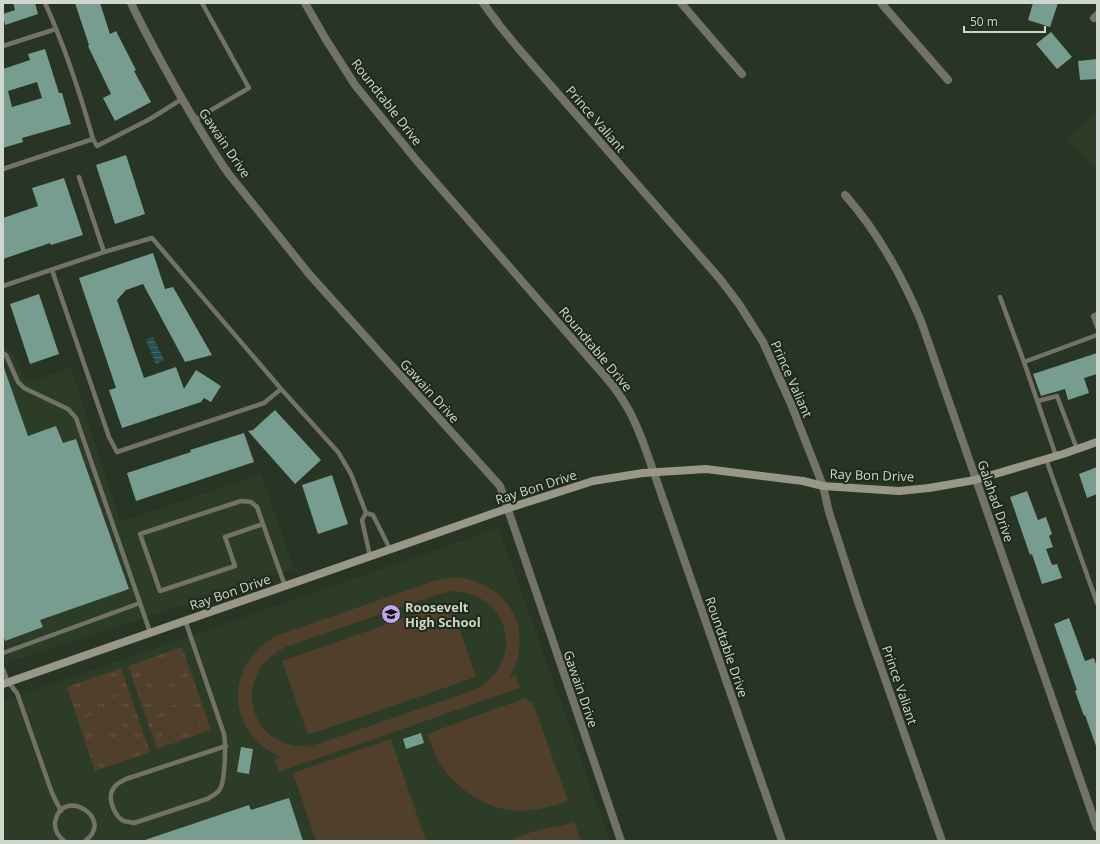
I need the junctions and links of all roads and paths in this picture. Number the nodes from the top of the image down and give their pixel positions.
1 (45, 3) edge
2 (131, 3) edge
3 (202, 3) edge
4 (305, 3) edge
5 (483, 3) edge
6 (681, 3) edge
7 (881, 3) edge
8 (56, 29) junction
9 (3, 46) edge
10 (742, 74) dead end
11 (948, 80) dead end
12 (182, 99) junction
13 (194, 120) junction
14 (93, 139) junction
15 (3, 169) edge
16 (78, 177) dead end
17 (845, 196) dead end
18 (104, 252) junction
19 (52, 270) junction
20 (3, 286) edge
21 (1000, 297) dead end
22 (1097, 314) edge
23 (1097, 327) edge
24 (1097, 335) edge
25 (3, 353) edge
26 (1024, 362) junction
27 (281, 389) junction
28 (1038, 401) junction
29 (1097, 442) edge
30 (1077, 449) junction
31 (1056, 456) junction
32 (1046, 459) junction
33 (654, 473) junction
34 (975, 480) junction
35 (823, 486) junction
36 (506, 509) junction
37 (366, 513) junction
38 (263, 524) junction
39 (390, 549) junction
40 (370, 556) junction
41 (285, 586) junction
42 (140, 603) junction
43 (1097, 603) edge
44 (185, 620) junction
45 (150, 632) junction
46 (3, 653) edge
47 (3, 669) edge
48 (5, 683) edge
49 (226, 746) junction
50 (61, 811) junction
51 (1097, 828) edge
52 (64, 841) edge
53 (85, 841) edge
54 (621, 841) edge
55 (782, 841) edge
56 (942, 841) edge

1 - 8 lane
2 - 12 street, Gawain Drive
3 - 13 lane
4 - 33 street, Roundtable Drive
5 - 35 street, Prince Valiant
6 - 10 street
7 - 11 street
8 - 9 lane
8 - 14 lane
12 - 13 street, Gawain Drive
12 - 14 lane
13 - 36 street, Gawain Drive
14 - 15 lane
16 - 18 lane
17 - 34 street, Galahad Drive
18 - 19 lane
18 - 27 lane
19 - 20 lane
19 - 27 lane
21 - 26 lane
22 - 23 lane
24 - 26 lane
25 - 42 lane
26 - 28 lane
27 - 37 lane
28 - 30 lane
28 - 31 lane
29 - 30 street, Ray Bon Drive
30 - 31 street, Ray Bon Drive
31 - 32 street, Ray Bon Drive
32 - 34 street, Ray Bon Drive
32 - 43 lane
33 - 35 street, Ray Bon Drive
33 - 36 street, Ray Bon Drive
33 - 55 street, Roundtable Drive
34 - 35 street, Ray Bon Drive
34 - 51 street, Galahad Drive
35 - 56 street, Prince Valiant
36 - 39 street, Ray Bon Drive
36 - 54 street, Gawain Drive
37 - 39 lane
37 - 40 lane
38 - 38 lane
38 - 41 lane
39 - 40 street, Ray Bon Drive
40 - 41 street, Ray Bon Drive
41 - 44 street, Ray Bon Drive
42 - 45 lane
42 - 46 lane
44 - 45 street, Ray Bon Drive
44 - 49 lane
45 - 48 street, Ray Bon Drive
47 - 48 lane
48 - 50 lane
49 - 49 lane
50 - 52 lane
50 - 53 lane

